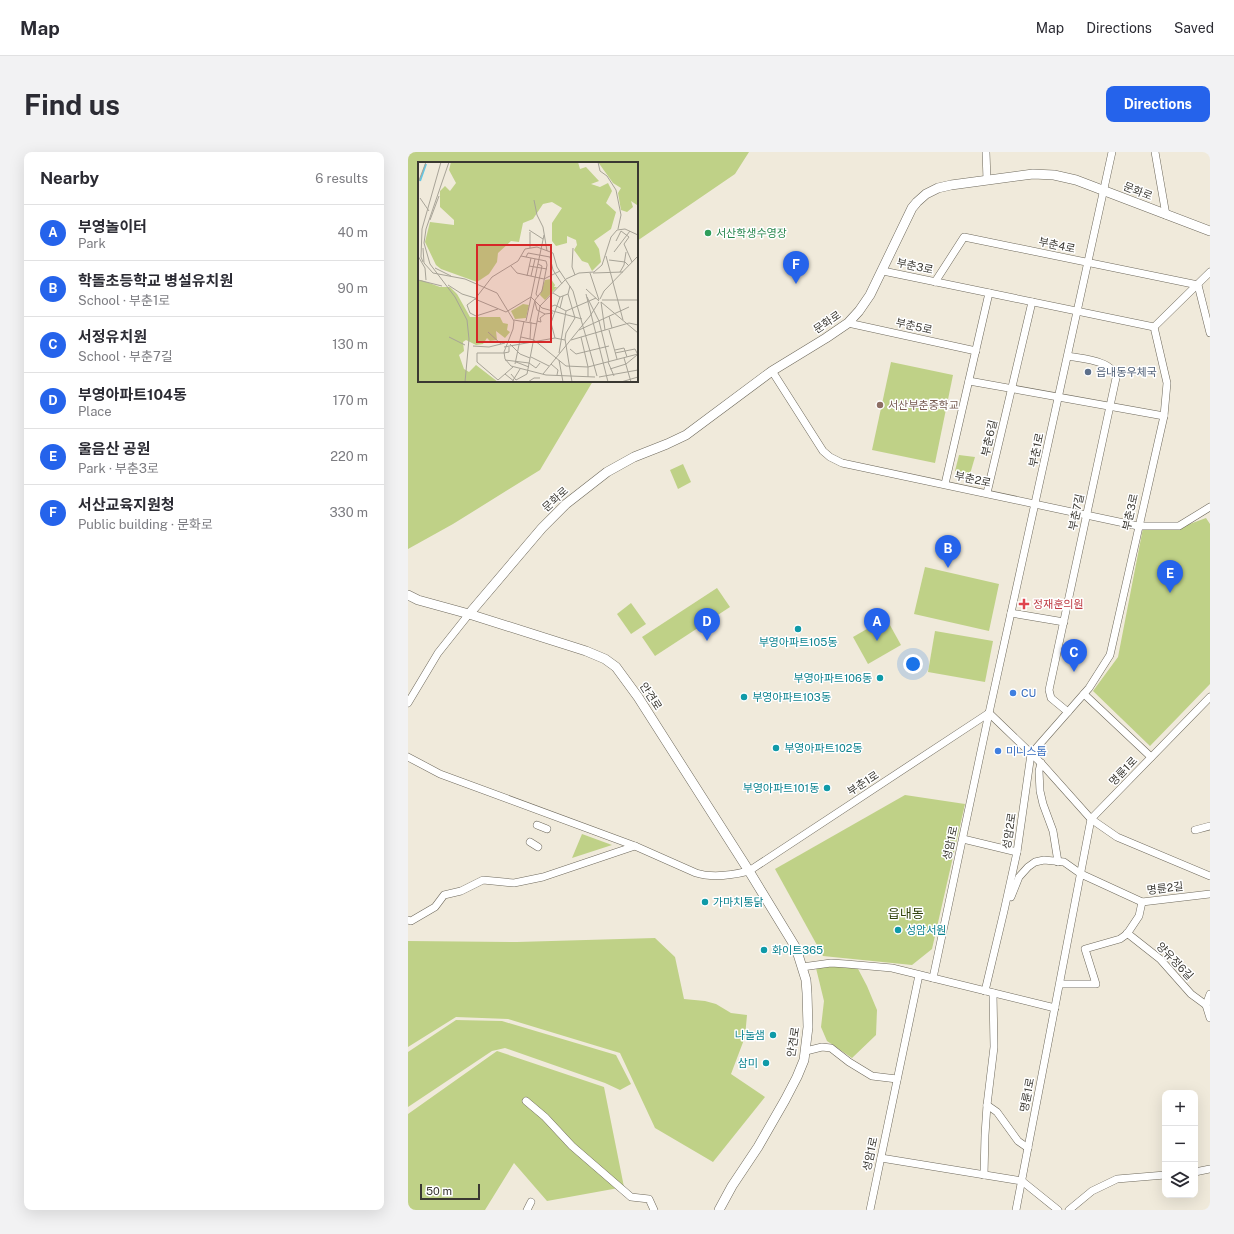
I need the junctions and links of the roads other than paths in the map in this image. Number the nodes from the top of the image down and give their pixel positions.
1 (986, 152) edge
2 (1112, 152) edge
3 (1155, 152) edge
4 (986, 180) junction
5 (1104, 191) junction
6 (1166, 214) junction
7 (1210, 231) edge
8 (1088, 262) junction
9 (883, 271) junction
10 (1210, 272) edge
11 (935, 282) junction
12 (1198, 285) junction
13 (989, 293) junction
14 (1032, 302) junction
15 (1077, 311) junction
16 (848, 323) junction
17 (1154, 327) junction
18 (1210, 333) edge
19 (976, 352) junction
20 (1068, 356) junction
21 (772, 371) junction
22 (969, 381) junction
23 (1012, 388) junction
24 (1058, 397) junction
25 (1110, 407) junction
26 (1164, 416) junction
27 (944, 484) junction
28 (987, 493) junction
29 (1035, 504) junction
30 (1210, 507) edge
31 (1087, 515) junction
32 (1138, 526) junction
33 (408, 595) edge
34 (1011, 612) junction
35 (469, 614) junction
36 (1064, 622) junction
37 (1084, 694) junction
38 (1210, 697) edge
39 (408, 703) edge
40 (1068, 712) junction
41 (989, 713) junction
42 (1031, 754) junction
43 (408, 757) edge
44 (1151, 758) junction
45 (1041, 763) junction
46 (1091, 819) junction
47 (537, 825) dead end
48 (1210, 826) edge
49 (547, 829) dead end
50 (1195, 830) dead end
51 (963, 839) junction
52 (530, 842) dead end
53 (635, 846) junction
54 (538, 847) dead end
55 (1017, 852) junction
56 (1058, 862) junction
57 (749, 871) junction
58 (1081, 874) junction
59 (1210, 876) edge
60 (1210, 894) edge
61 (1142, 902) junction
62 (1004, 911) junction
63 (408, 920) edge
64 (1128, 933) junction
65 (802, 966) junction
66 (919, 975) junction
67 (933, 978) junction
68 (1060, 984) junction
69 (985, 991) junction
70 (993, 993) junction
71 (1210, 994) edge
72 (1206, 1006) junction
73 (1055, 1008) junction
74 (1210, 1018) edge
75 (806, 1051) junction
76 (897, 1079) junction
77 (526, 1101) dead end
78 (987, 1105) junction
79 (1028, 1148) junction
80 (880, 1158) junction
81 (1210, 1169) edge
82 (1198, 1171) edge
83 (1162, 1174) edge
84 (984, 1175) junction
85 (1022, 1181) junction
86 (531, 1202) dead end
87 (527, 1210) edge
88 (654, 1210) edge
89 (719, 1210) edge
90 (870, 1210) edge
91 (1016, 1210) edge
92 (1058, 1210) edge
93 (1069, 1210) edge

1 - 4 street
2 - 5 street, 부춘1로
3 - 6 street
4 - 5 street, 문화로
4 - 9 street, 문화로
5 - 6 street, 문화로
5 - 8 street, 부춘1로
6 - 7 street, 문화로
8 - 11 street, 부춘4로
8 - 12 street, 부춘4로
8 - 15 street, 부춘1로
9 - 11 street, 부춘3로
9 - 16 street, 문화로
10 - 12 street
11 - 13 street, 부춘3로
12 - 17 street
12 - 18 street
13 - 14 street, 부춘3로
13 - 19 street
14 - 15 street, 부춘3로
14 - 23 street, 부춘6길
15 - 17 street, 부춘3로
15 - 20 street, 부춘1로
16 - 19 street, 부춘5로
16 - 21 street, 문화로
17 - 26 street, 부춘3로
19 - 22 street
20 - 24 street, 부춘1로
20 - 25 street, 부춘7길
21 - 27 street, 부춘2로
21 - 35 street, 문화로
22 - 23 street
22 - 27 street
23 - 24 street
23 - 28 street, 부춘6길
24 - 25 street
24 - 29 street, 부춘1로
25 - 26 street
25 - 31 street, 부춘7길
26 - 32 street, 부춘3로
27 - 28 street, 부춘2로
28 - 29 street, 부춘2로
29 - 31 street, 부춘2로
29 - 34 street, 부춘1로
30 - 32 street, 부춘2로
31 - 32 street, 부춘2로
31 - 36 street, 부춘7길
32 - 37 street, 부춘3로
33 - 35 street, 안견로
34 - 36 street
34 - 41 street, 부춘1로
35 - 39 street
35 - 57 street, 안견로
36 - 40 street, 부춘7길
37 - 40 street, 부춘3로
37 - 44 street
38 - 44 street, 명륜1로
40 - 42 street, 부춘3로
41 - 42 street
41 - 51 street, 성암1로
41 - 57 street, 부춘1로
42 - 45 street
42 - 55 street, 성암2로
43 - 53 street
44 - 46 street, 명륜1로
45 - 46 street
45 - 56 street
46 - 58 street, 명륜1로
46 - 59 street, 명륜2길
47 - 49 street
48 - 50 street
51 - 55 street
51 - 67 street, 성암1로
52 - 54 street
53 - 57 street
53 - 63 street
55 - 62 street, 성암2로
56 - 58 street
56 - 62 street, 성암2로
57 - 65 street, 안견로
58 - 61 street, 명륜2길
58 - 68 street, 명륜1로
60 - 61 street, 명륜2길
61 - 64 street
62 - 69 street, 성암2로
64 - 68 street
64 - 72 street, 양유정6길
65 - 66 street
65 - 75 street, 안견로
66 - 67 street
66 - 76 street, 성암1로
67 - 69 street
68 - 73 street, 명륜1로
69 - 70 street
70 - 73 street
70 - 78 street
71 - 72 street
72 - 74 street
73 - 79 street, 명륜1로
75 - 76 street
75 - 89 street, 안견로
76 - 80 street, 성암1로
77 - 88 street
78 - 79 street
78 - 84 street
79 - 85 street, 명륜1로
80 - 84 street
80 - 90 street, 성암1로
81 - 82 street
83 - 93 street
84 - 85 street
85 - 91 street, 명륜1로
85 - 92 street
86 - 87 street

